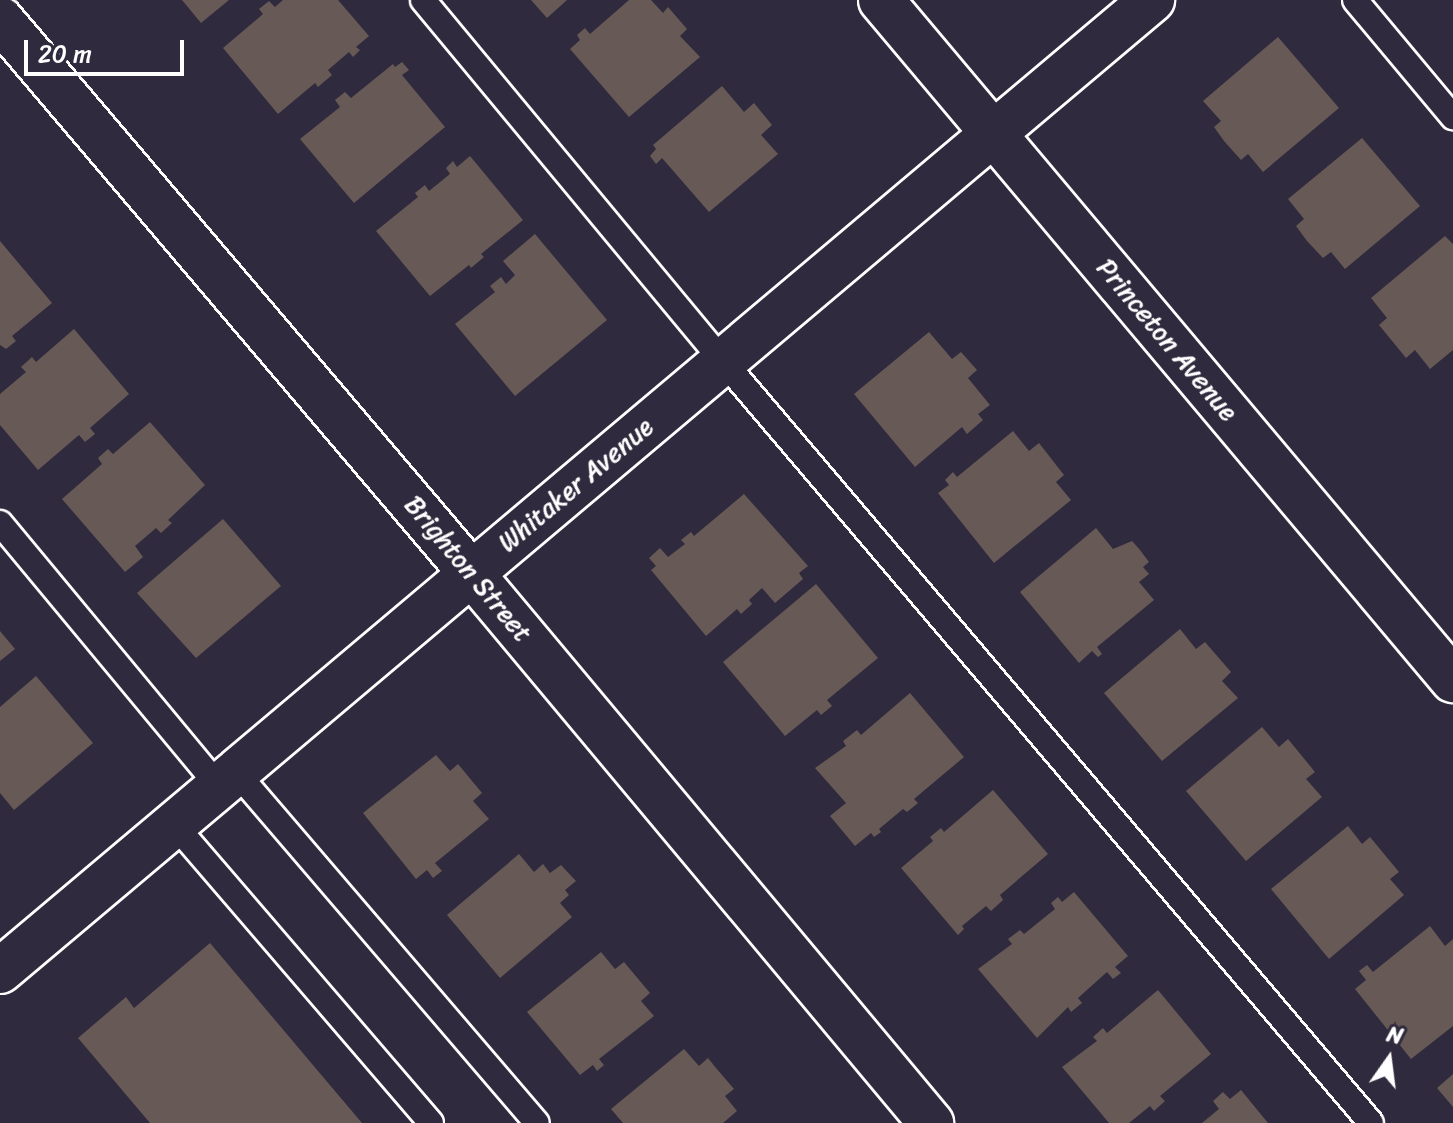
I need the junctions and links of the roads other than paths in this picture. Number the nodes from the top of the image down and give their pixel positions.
1 (423, 0) edge
2 (881, 0) edge
3 (1152, 0) edge
4 (1355, 0) edge
5 (0, 19) edge
6 (1453, 117) edge
7 (993, 134) junction
8 (723, 361) junction
9 (0, 523) edge
10 (472, 574) junction
11 (1453, 680) edge
12 (227, 779) junction
13 (174, 824) junction
14 (0, 971) edge
15 (431, 1123) edge
16 (537, 1123) edge
17 (931, 1123) edge
18 (1371, 1123) edge

1 - 8 lane
2 - 7 street, Princeton Avenue
3 - 7 street, Whitaker Avenue
4 - 6 lane
5 - 10 street, Brighton Street
7 - 8 street, Whitaker Avenue
7 - 11 street, Princeton Avenue
8 - 10 street, Whitaker Avenue
8 - 18 lane
9 - 12 lane
10 - 12 street, Whitaker Avenue
10 - 17 street, Brighton Street
12 - 13 street, Whitaker Avenue
12 - 16 lane
13 - 14 street, Whitaker Avenue
13 - 15 lane

